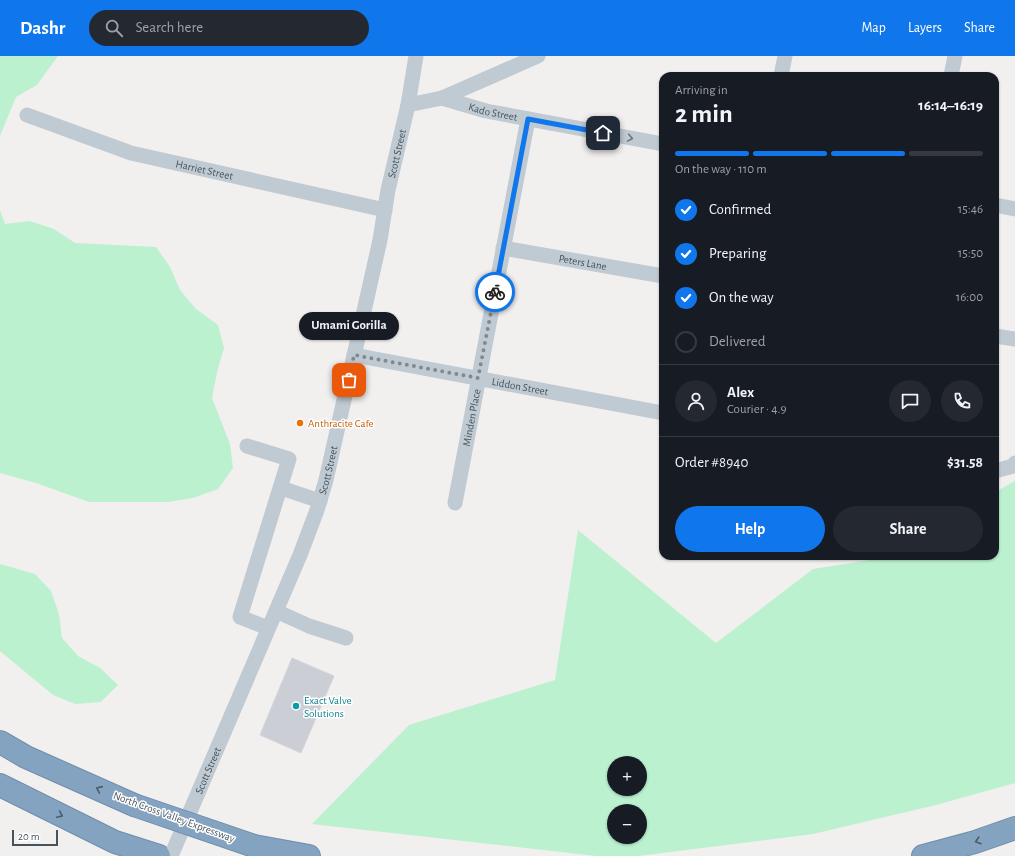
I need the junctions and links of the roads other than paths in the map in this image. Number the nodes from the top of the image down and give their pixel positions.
1 (416, 56) edge
2 (538, 56) edge
3 (785, 56) edge
4 (955, 56) edge
5 (782, 72) edge
6 (952, 72) edge
7 (442, 98) junction
8 (408, 105) junction
9 (28, 115) dead end
10 (528, 119) junction
11 (659, 143) edge
12 (999, 206) edge
13 (1015, 209) edge
14 (385, 210) junction
15 (503, 248) junction
16 (659, 275) edge
17 (999, 337) edge
18 (1015, 339) edge
19 (354, 355) junction
20 (478, 378) junction
21 (659, 412) edge
22 (247, 446) dead end
23 (281, 488) junction
24 (320, 500) junction
25 (455, 503) dead end
26 (276, 611) junction
27 (268, 628) junction
28 (346, 638) dead end
29 (0, 736) edge
30 (0, 742) edge
31 (26, 757) junction
32 (0, 785) edge
33 (0, 792) edge
34 (40, 806) junction
35 (1015, 828) edge
36 (159, 856) edge
37 (170, 856) edge
38 (309, 856) edge
39 (924, 856) edge

1 - 8 street, Scott Street
2 - 7 street
3 - 5 street
4 - 6 street
7 - 8 street
7 - 10 street, Kado Street
8 - 14 street, Scott Street
9 - 14 street, Harriet Street
10 -> 11 street, Kado Street
10 - 15 street, Minden Place
12 - 13 street
14 - 19 street, Scott Street
15 - 16 street, Peters Lane
15 - 20 street, Minden Place
17 - 18 street
19 - 20 street, Liddon Street
19 - 24 street, Scott Street
20 - 21 street, Liddon Street
20 - 25 street, Minden Place
22 - 23 street
23 - 24 street
23 - 27 street
24 - 26 street, Scott Street
26 - 27 street, Scott Street
26 - 28 street
27 - 37 street, Scott Street
29 - 31 highway
30 - 31 highway, North Cross Valley Expressway
38 -> 31 highway, North Cross Valley Expressway, bridge
32 - 34 highway
33 - 34 highway
34 -> 36 highway
35 -> 39 highway

